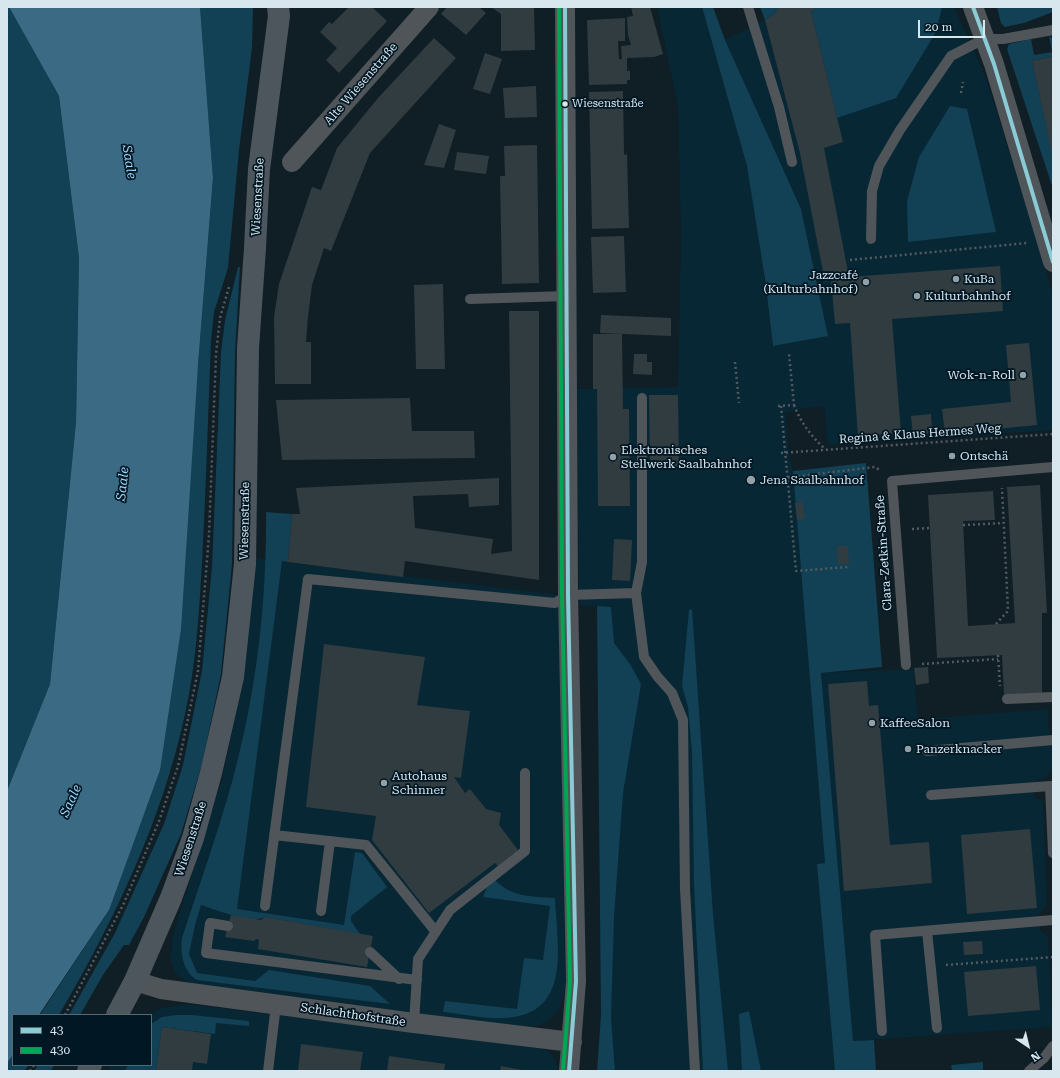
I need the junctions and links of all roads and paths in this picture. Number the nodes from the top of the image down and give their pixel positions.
1 (278, 7) edge
2 (429, 7) edge
3 (565, 7) edge
4 (748, 7) edge
5 (973, 7) edge
6 (1053, 30) edge
7 (984, 39) junction
8 (963, 82) dead end
9 (961, 93) dead end
10 (292, 162) dead end
11 (792, 162) dead end
12 (872, 239) dead end
13 (1047, 240) junction
14 (850, 260) dead end
15 (1053, 262) edge
16 (230, 282) dead end
17 (567, 296) junction
18 (470, 299) dead end
19 (789, 354) dead end
20 (735, 362) dead end
21 (642, 398) dead end
22 (739, 403) dead end
23 (794, 405) junction
24 (1053, 434) edge
25 (825, 449) junction
26 (785, 452) junction
27 (1053, 468) edge
28 (1001, 471) junction
29 (783, 478) dead end
30 (788, 478) junction
31 (892, 481) junction
32 (1003, 523) junction
33 (963, 525) dead end
34 (848, 567) dead end
35 (636, 593) junction
36 (568, 595) junction
37 (996, 624) dead end
38 (998, 655) dead end
39 (998, 659) junction
40 (906, 665) joint
41 (1053, 696) edge
42 (1007, 699) joint
43 (1053, 740) edge
44 (927, 751) dead end
45 (525, 772) dead end
46 (1051, 786) edge
47 (931, 795) dead end
48 (274, 835) junction
49 (330, 841) junction
50 (1053, 853) edge
51 (265, 906) dead end
52 (321, 911) dead end
53 (1053, 920) edge
54 (228, 926) dead end
55 (927, 931) junction
56 (436, 932) junction
57 (370, 952) dead end
58 (1053, 957) edge
59 (930, 966) junction
60 (399, 979) junction
61 (417, 980) junction
62 (135, 981) junction
63 (276, 1005) junction
64 (66, 1014) edge
65 (118, 1014) edge
66 (414, 1023) junction
67 (937, 1028) dead end
68 (882, 1031) dead end
69 (572, 1042) junction
70 (1053, 1046) edge
71 (268, 1071) edge
72 (569, 1071) edge
73 (695, 1071) edge
74 (1029, 1071) edge

1 - 62 main road, Wiesenstraße
2 - 10 street, Alte Wiesenstraße
3 - 17 street
4 - 11 lane
5 - 7 street
6 - 7 lane
7 - 12 lane
7 - 13 street
8 - 9 path
13 - 14 path
13 - 15 street
16 - 64 path
17 - 18 lane
17 - 36 street
19 - 23 path
20 - 22 path
21 - 35 lane
23 - 25 path
23 - 26 path
24 - 25 path, Regina & Klaus Hermes Weg
25 - 26 path, Regina & Klaus Hermes Weg
26 - 30 path
27 - 28 lane, Clara-Zetkin-Straße
28 - 31 lane, Clara-Zetkin-Straße
28 - 32 path
29 - 30 path
30 - 31 path
30 - 34 path
31 - 40 lane, Clara-Zetkin-Straße
32 - 33 path
32 - 37 path
35 - 36 lane
35 - 73 lane
36 - 48 lane
36 - 69 street
38 - 39 path
39 - 40 path
39 - 42 path
41 - 42 lane
43 - 44 lane
45 - 56 lane
46 - 47 lane
46 - 50 lane
48 - 49 lane
48 - 51 lane
49 - 52 lane
49 - 56 lane
53 - 55 lane
54 - 60 lane
55 - 59 lane
55 - 68 lane
56 - 61 lane
57 - 60 lane
58 - 59 path
59 - 67 lane
60 - 61 lane
61 - 66 lane
62 - 63 street, Schlachthofstraße
62 - 65 main road, Wiesenstraße
63 - 66 street, Schlachthofstraße
63 - 71 lane
66 - 69 street, Schlachthofstraße
69 - 72 street
70 - 74 lane

